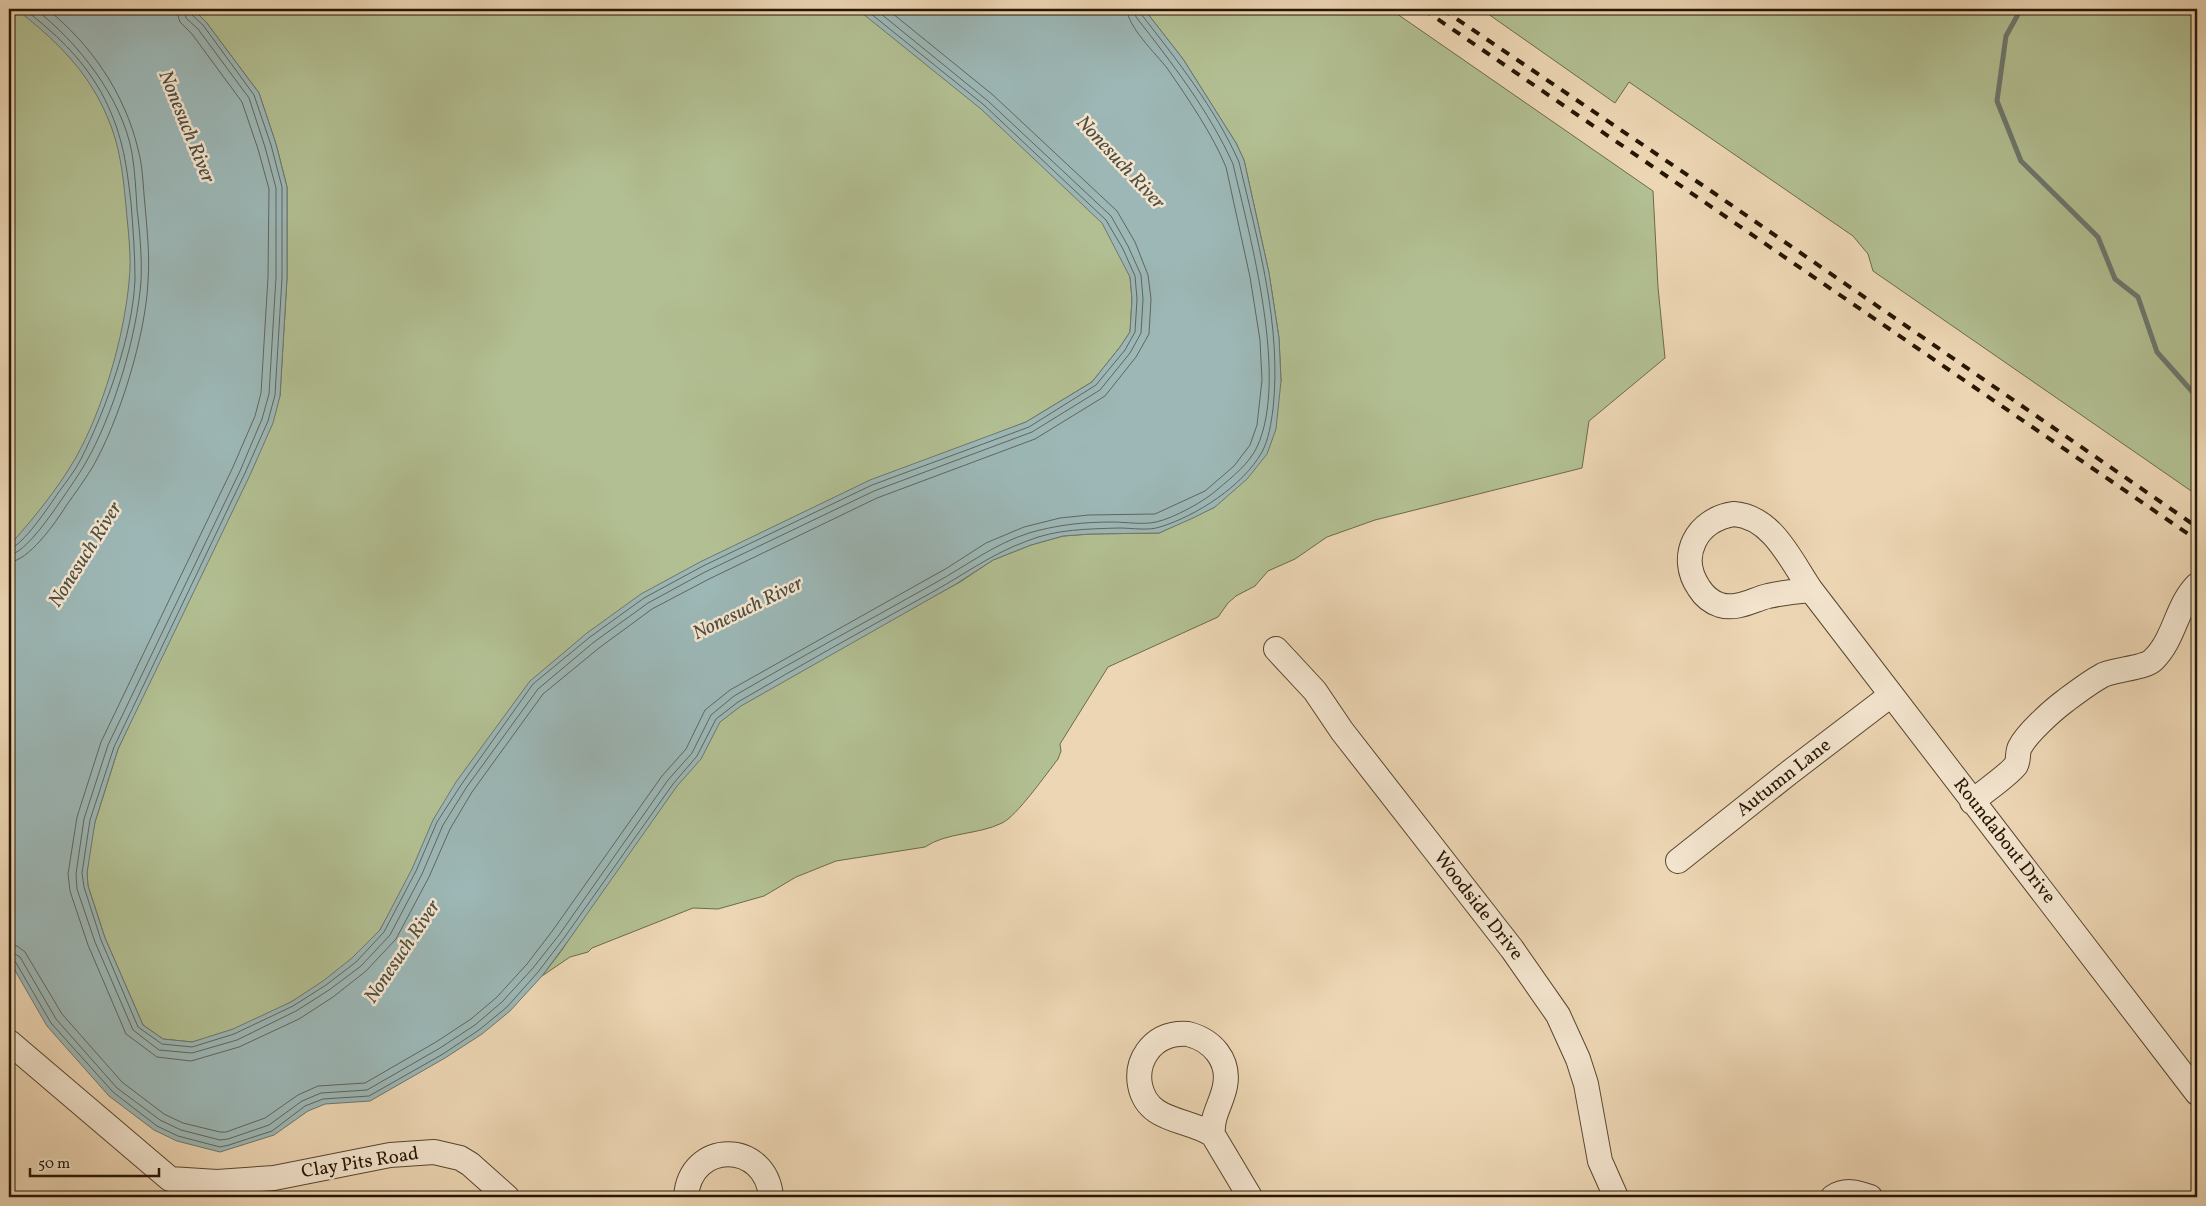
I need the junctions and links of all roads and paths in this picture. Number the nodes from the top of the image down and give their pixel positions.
1 (2197, 585) edge
2 (1810, 590) junction
3 (1276, 649) dead end
4 (1891, 695) junction
5 (1972, 802) junction
6 (1678, 861) dead end
7 (9, 1042) edge
8 (2197, 1092) edge
9 (1213, 1135) junction
10 (175, 1188) edge
11 (507, 1197) edge
12 (686, 1197) edge
13 (771, 1197) edge
14 (1250, 1197) edge
15 (1616, 1197) edge
16 (1833, 1197) edge
17 (1870, 1197) edge

1 - 5 street
2 - 2 street, Roundabout Drive
2 - 4 street, Roundabout Drive
3 - 15 street, Woodside Drive
4 - 5 street, Roundabout Drive
4 - 6 street, Autumn Lane
5 - 8 street, Roundabout Drive
7 - 10 street, Clay Pits Road
9 - 9 street
9 - 14 street
10 - 11 street, Clay Pits Road
12 - 13 street
16 - 17 street

